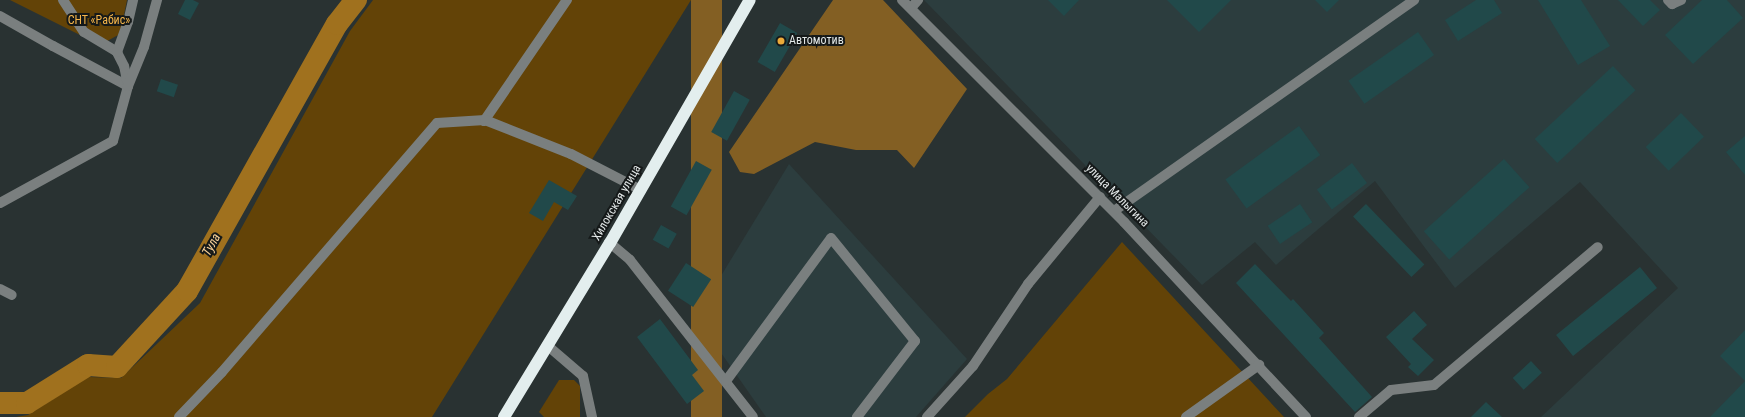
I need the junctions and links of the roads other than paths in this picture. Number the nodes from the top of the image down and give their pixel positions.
1 (63, 0) edge
2 (133, 0) edge
3 (157, 0) edge
4 (567, 0) edge
5 (750, 0) edge
6 (902, 0) edge
7 (918, 0) edge
8 (1414, 0) edge
9 (1668, 0) edge
10 (1681, 0) edge
11 (910, 8) junction
12 (0, 16) edge
13 (117, 52) junction
14 (128, 86) junction
15 (484, 120) junction
16 (641, 190) junction
17 (1100, 197) junction
18 (0, 204) edge
19 (1114, 211) junction
20 (610, 243) junction
21 (1598, 247) dead end
22 (0, 288) edge
23 (12, 295) dead end
24 (548, 346) junction
25 (1259, 365) junction
26 (726, 381) junction
27 (179, 417) edge
28 (504, 417) edge
29 (592, 417) edge
30 (753, 417) edge
31 (857, 417) edge
32 (927, 417) edge
33 (1186, 417) edge
34 (1306, 417) edge
35 (1359, 417) edge

1 - 13 street
2 - 13 street
3 - 14 street
4 - 15 street
5 - 16 highway, Хилокская улица
6 - 11 street, улица Малыгина
7 - 11 street
8 - 19 street
9 - 10 street
11 - 17 street, улица Малыгина
12 - 14 street
13 - 14 street
14 - 18 street
15 - 16 street
15 - 27 street
16 - 20 highway, Хилокская улица
17 - 19 street, улица Малыгина
17 - 32 street
19 - 25 street, улица Малыгина
20 - 24 highway, Хилокская улица
20 - 26 street
21 - 35 street
22 - 23 street
24 - 28 highway, Хилокская улица
24 - 29 street
25 - 33 street
25 - 34 street, улица Малыгина
26 - 30 street
26 - 31 street

